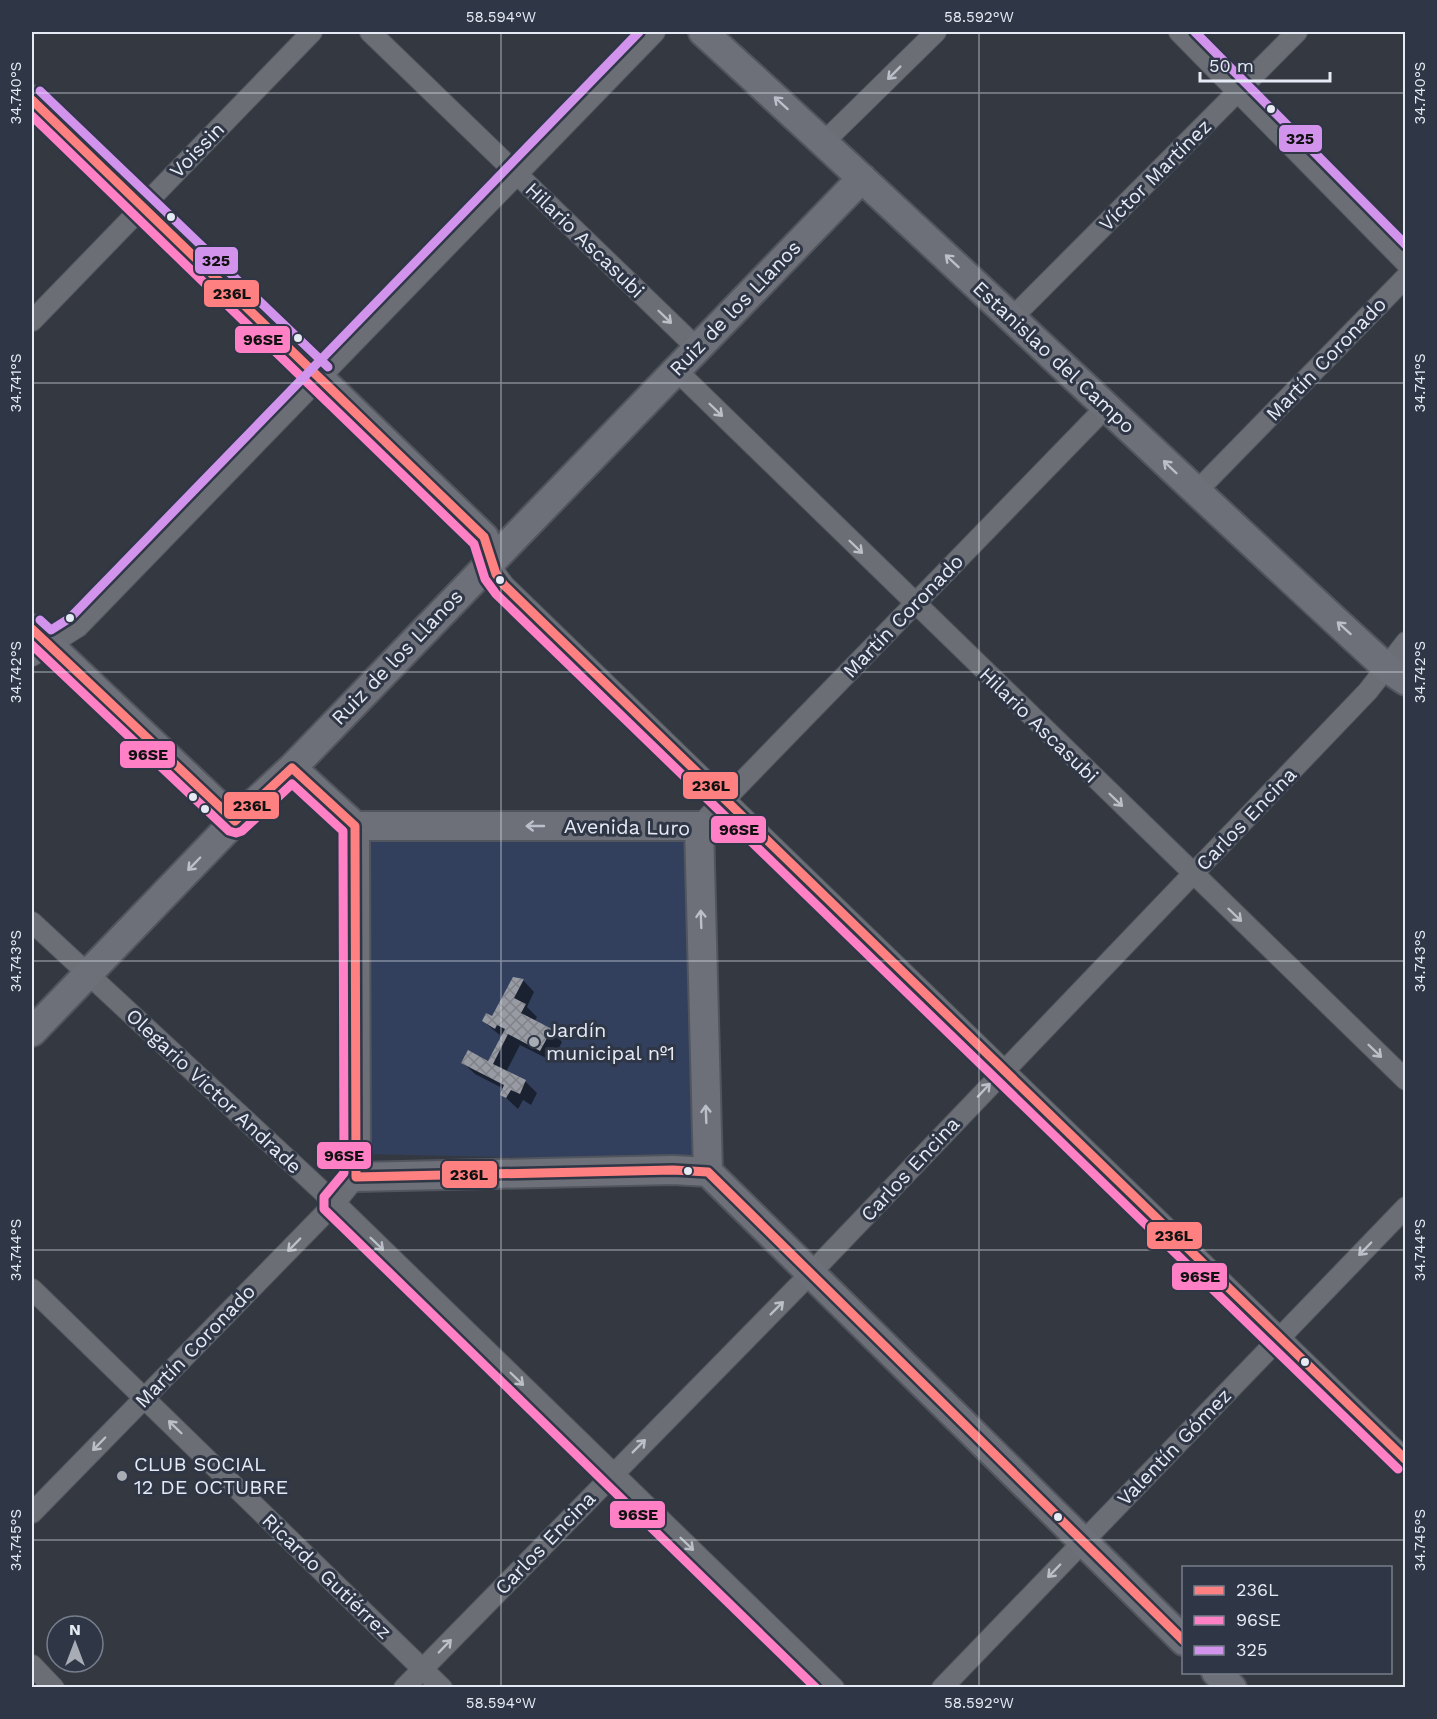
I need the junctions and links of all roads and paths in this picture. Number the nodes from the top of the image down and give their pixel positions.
1 (312, 32) edge
2 (370, 32) edge
3 (655, 32) edge
4 (703, 32) edge
5 (936, 32) edge
6 (1179, 32) edge
7 (1297, 32) edge
8 (1238, 91) junction
9 (32, 100) edge
10 (824, 142) junction
11 (517, 174) junction
12 (862, 178) junction
13 (142, 207) junction
14 (1406, 263) edge
15 (1406, 277) edge
16 (1013, 317) junction
17 (32, 321) edge
18 (696, 347) junction
19 (675, 369) junction
20 (320, 376) junction
21 (1107, 406) junction
22 (1196, 492) junction
23 (491, 559) junction
24 (914, 604) junction
25 (1406, 642) edge
26 (37, 643) edge
27 (1396, 674) edge
28 (1406, 690) edge
29 (292, 768) junction
30 (726, 798) junction
31 (235, 822) junction
32 (355, 826) junction
33 (699, 826) junction
34 (1193, 874) junction
35 (32, 922) edge
36 (88, 974) junction
37 (32, 1032) edge
38 (1004, 1069) junction
39 (1406, 1080) edge
40 (708, 1172) junction
41 (356, 1177) junction
42 (335, 1203) junction
43 (1406, 1207) edge
44 (812, 1272) junction
45 (32, 1289) edge
46 (1280, 1337) junction
47 (144, 1398) junction
48 (1406, 1460) edge
49 (613, 1472) junction
50 (32, 1513) edge
51 (1082, 1543) junction
52 (1182, 1639) edge
53 (32, 1665) edge
54 (423, 1668) junction
55 (1218, 1674) edge
56 (54, 1688) edge
57 (404, 1688) edge
58 (442, 1688) edge
59 (834, 1688) edge
60 (942, 1688) edge
61 (1232, 1688) edge

1 - 13 street, Voissin
2 - 11 street, Hilario Ascasubi
3 - 11 street
10 -> 4 street, Estanislao del Campo
5 -> 10 street
6 - 8 street
7 - 8 street, Víctor Martínez
8 - 14 street
8 - 16 street, Víctor Martínez
9 - 13 street
10 - 12 street, Estanislao del Campo
11 -> 18 street, Hilario Ascasubi
11 - 20 street
16 -> 12 street, Estanislao del Campo
12 - 18 street, Ruiz de los Llanos
13 - 17 street, Voissin
13 - 20 street
15 - 22 street, Martín Coronado
16 - 21 street, Estanislao del Campo
18 - 19 street, Ruiz de los Llanos
19 - 23 street, Ruiz de los Llanos
19 -> 24 street, Hilario Ascasubi
20 - 23 street
20 - 26 street
22 -> 21 street, Estanislao del Campo
21 - 24 street, Martín Coronado
27 -> 22 street, Estanislao del Campo
23 - 29 street, Ruiz de los Llanos
23 - 30 street
24 - 30 street, Martín Coronado
24 -> 34 street, Hilario Ascasubi
25 - 27 street, Carlos Encina
26 - 31 street
27 - 28 street
27 - 34 street, Carlos Encina
29 - 31 street, Ruiz de los Llanos
29 - 32 street
30 - 33 street, Martín Coronado
30 - 38 street
31 -> 36 street, Ruiz de los Llanos
33 -> 32 street, Avenida Luro
32 - 41 street
40 -> 33 street, Avenida Luro
34 - 38 street, Carlos Encina
34 -> 39 street, Hilario Ascasubi
35 - 36 street, Olegario Victor Andrade
36 - 37 street, Ruiz de los Llanos
36 - 42 street, Olegario Victor Andrade
44 -> 38 street, Carlos Encina
38 - 46 street
40 - 41 street
40 - 44 street
41 - 42 street, Martín Coronado
42 -> 47 street, Martín Coronado
42 -> 49 street, Olegario Victor Andrade
43 -> 46 street, Valentín Gómez
49 -> 44 street, Carlos Encina
44 - 51 street
45 - 47 street, Ricardo Gutiérrez
46 - 48 street
46 - 51 street, Valentín Gómez
47 -> 50 street, Martín Coronado
54 -> 47 street, Ricardo Gutiérrez
54 -> 49 street, Carlos Encina
49 -> 59 street, Olegario Victor Andrade
51 - 52 street
51 -> 60 street, Valentín Gómez
53 - 56 street
54 - 57 street, Carlos Encina
54 - 58 street, Ricardo Gutiérrez
55 - 61 street

